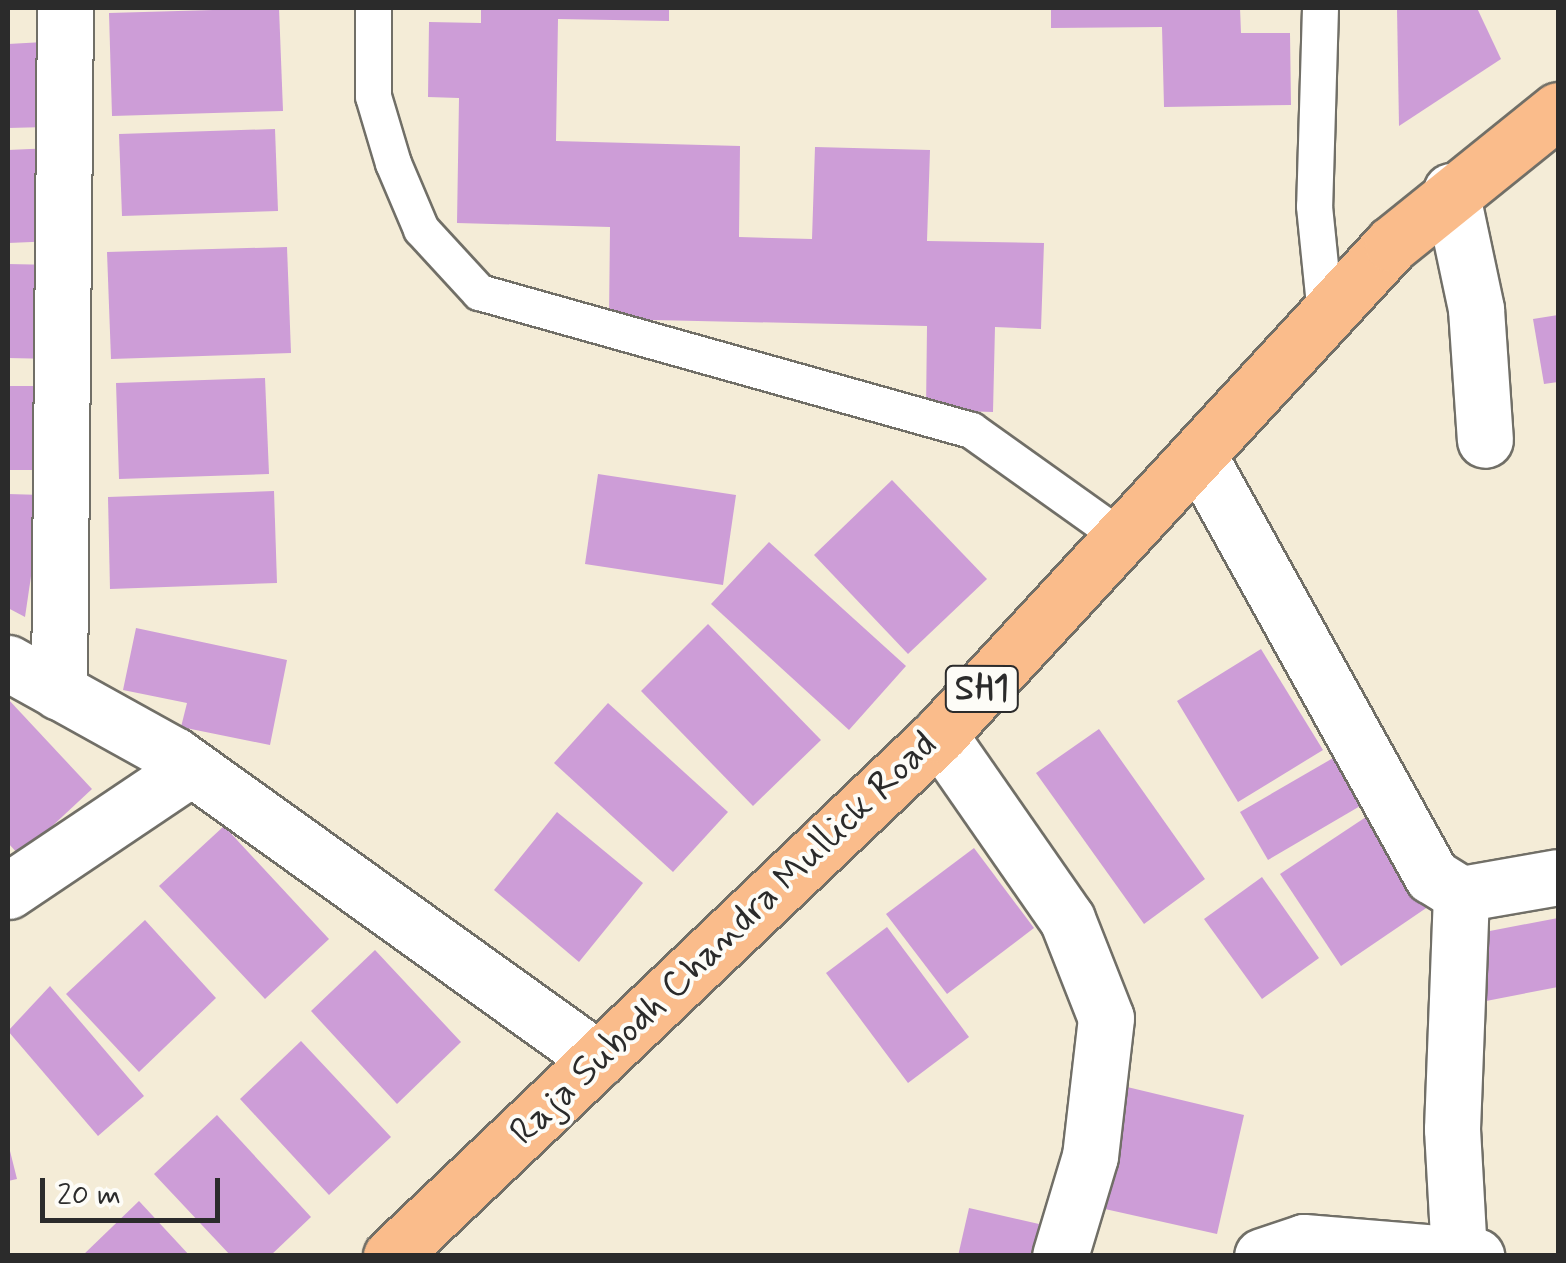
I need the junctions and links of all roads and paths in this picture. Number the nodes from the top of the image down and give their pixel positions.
1 (66, 8) edge
2 (373, 8) edge
3 (1320, 8) edge
4 (1558, 110) edge
5 (1451, 191) junction
6 (1325, 314) junction
7 (1485, 440) dead end
8 (1200, 458) junction
9 (1124, 538) junction
10 (8, 663) edge
11 (60, 692) junction
12 (939, 735) junction
13 (191, 768) junction
14 (1558, 876) edge
15 (8, 891) edge
16 (1461, 894) junction
17 (598, 1059) junction
18 (1459, 1254) edge
19 (391, 1256) edge
20 (1060, 1256) edge
21 (1262, 1256) edge
22 (1476, 1256) edge

1 - 11 street
2 - 9 lane
3 - 6 lane
4 - 5 main road, Raja Subodh Chandra Mullick Road / SH1
5 - 6 main road, Raja Subodh Chandra Mullick Road / SH1
5 - 7 street
6 - 8 main road, Raja Subodh Chandra Mullick Road / SH1
8 - 9 main road, Raja Subodh Chandra Mullick Road / SH1
8 - 16 street
9 - 12 main road, Raja Subodh Chandra Mullick Road / SH1
10 - 11 street
11 - 13 street
12 - 17 main road, Raja Subodh Chandra Mullick Road / SH1
12 - 20 street
13 - 15 street
13 - 17 street
14 - 16 street
16 - 18 street
17 - 19 main road, Raja Subodh Chandra Mullick Road / SH1
18 - 21 street
18 - 22 street

